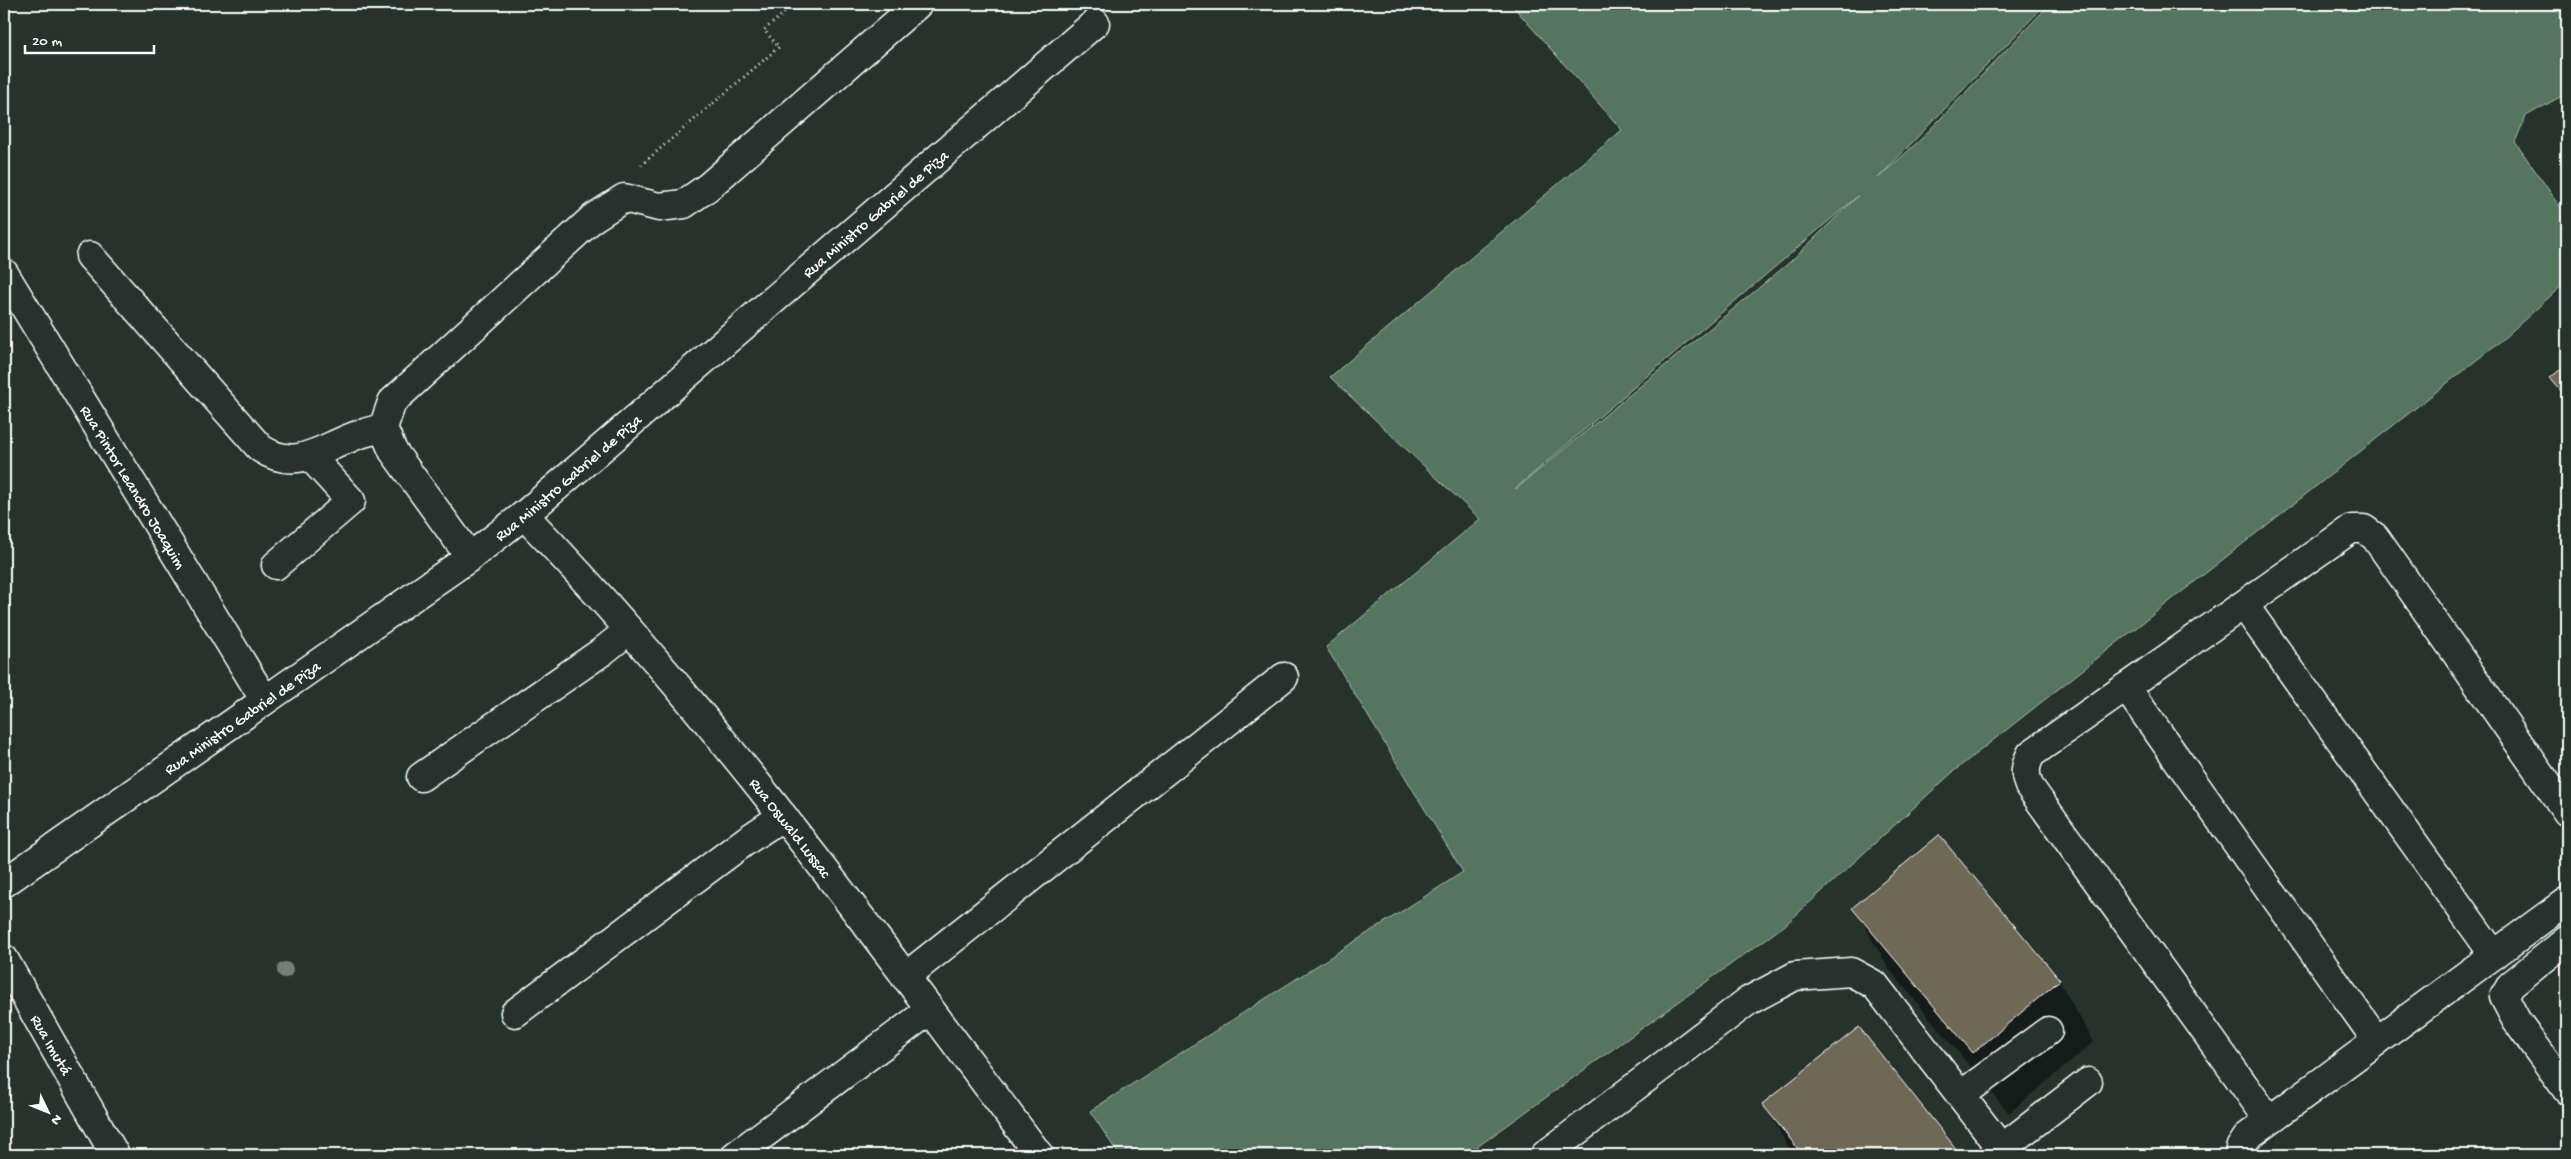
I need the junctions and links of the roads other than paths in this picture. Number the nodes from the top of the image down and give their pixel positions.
1 (918, 4) edge
2 (1094, 23) dead end
3 (90, 256) dead end
4 (4, 273) edge
5 (383, 428) junction
6 (310, 456) junction
7 (524, 515) junction
8 (470, 557) junction
9 (276, 565) dead end
10 (2244, 605) junction
11 (629, 630) junction
12 (1284, 677) dead end
13 (2126, 687) junction
14 (264, 699) junction
15 (421, 777) dead end
16 (2567, 812) edge
17 (783, 816) junction
18 (4, 883) edge
19 (2567, 901) edge
20 (2567, 940) edge
21 (2494, 955) junction
22 (4, 959) edge
23 (905, 977) junction
24 (930, 1010) junction
25 (515, 1014) dead end
26 (2048, 1031) dead end
27 (2376, 1041) junction
28 (2088, 1082) dead end
29 (2567, 1090) edge
30 (1961, 1095) junction
31 (2269, 1120) junction
32 (1997, 1152) edge
33 (115, 1155) edge
34 (736, 1155) edge
35 (1039, 1155) edge
36 (1545, 1155) edge
37 (2241, 1155) edge

1 - 5 street
2 - 7 street, Rua Ministro Gabriel de Piza
3 - 6 street
4 - 14 street, Rua Pintor Leandro Joaquim
5 - 6 street
5 - 8 street
6 - 9 street
7 - 8 street, Rua Ministro Gabriel de Piza
7 - 11 street, Rua Oswald Lussac
8 - 14 street, Rua Ministro Gabriel de Piza
10 - 13 street
10 - 16 street
10 - 21 street
11 - 15 street
11 - 17 street, Rua Oswald Lussac
12 - 23 street
13 - 27 street
13 - 31 street
14 - 18 street, Rua Ministro Gabriel de Piza
17 - 23 street, Rua Oswald Lussac
17 - 25 street
19 - 21 street
20 - 29 street
21 - 27 street
22 - 33 street, Rua Imutá
23 - 24 street, Rua Oswald Lussac
24 - 34 street
24 - 35 street, Rua Oswald Lussac
26 - 30 street
27 - 31 street
28 - 32 street
30 - 32 street
30 - 36 street
31 - 37 street

